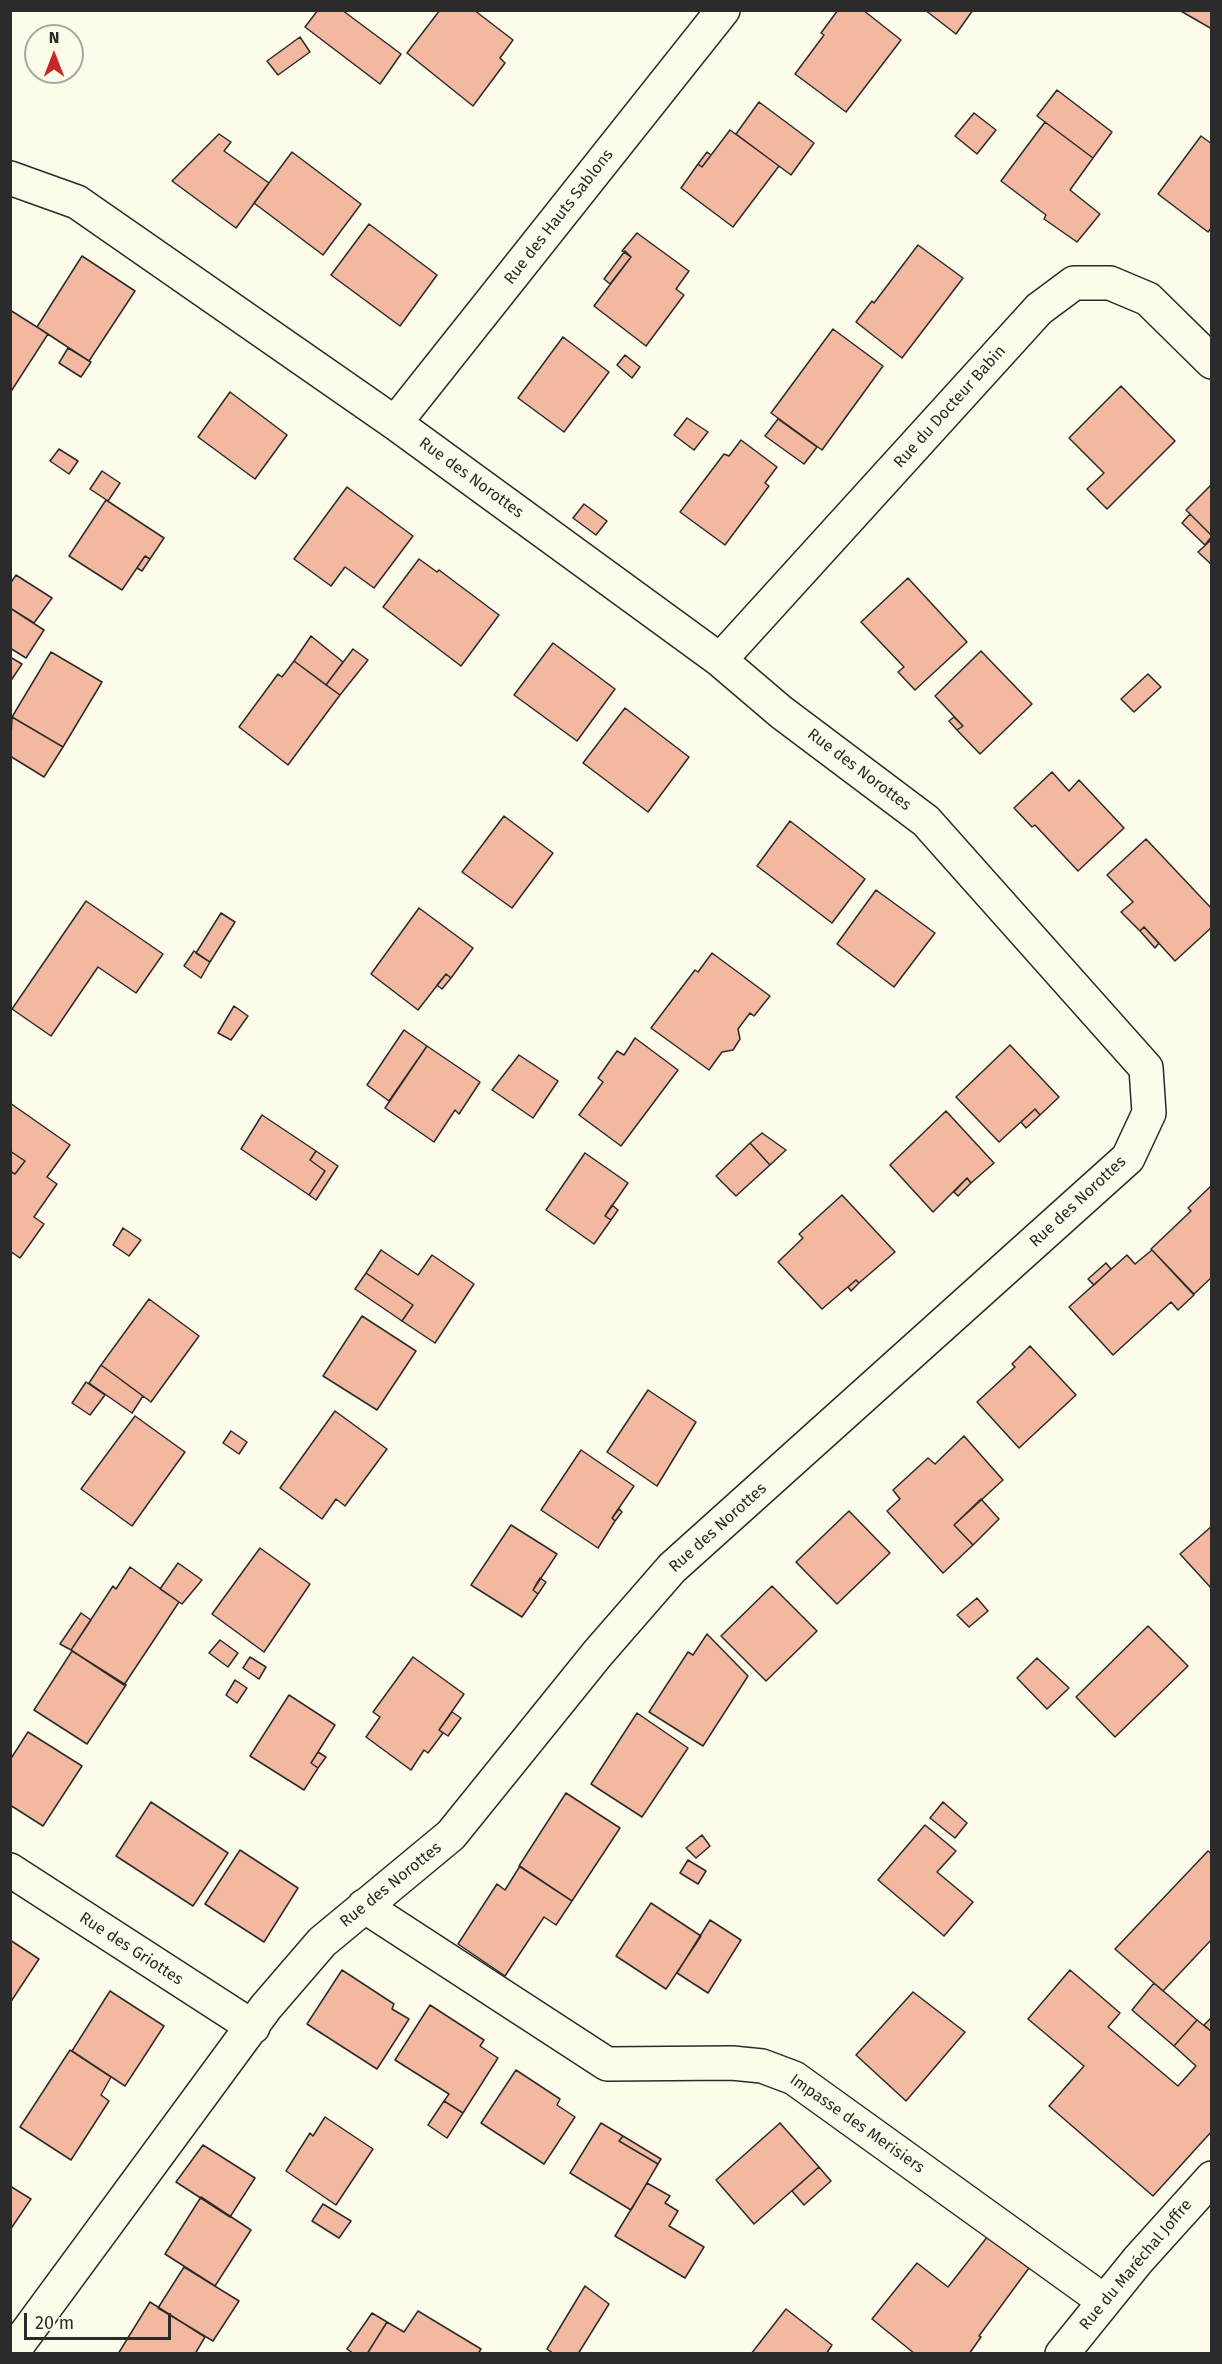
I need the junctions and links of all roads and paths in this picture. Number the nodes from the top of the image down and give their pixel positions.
1 (723, 10) edge
2 (10, 178) edge
3 (1212, 362) edge
4 (395, 423) junction
5 (720, 660) junction
6 (10, 1870) edge
7 (364, 1906) junction
8 (253, 2027) junction
9 (1212, 2178) edge
10 (1104, 2301) junction
11 (11, 2354) edge
12 (1062, 2354) edge

1 - 4 street, Rue des Hauts Sablons
2 - 4 street, Rue des Norottes
3 - 5 street, Rue du Docteur Babin
4 - 5 street, Rue des Norottes
5 - 7 street, Rue des Norottes
6 - 8 street, Rue des Griottes
7 - 8 street, Rue des Norottes
7 - 10 street, Impasse des Merisiers
8 - 11 street, Rue des Norottes
9 - 10 street, Rue du Maréchal Joffre
10 - 12 street, Rue du Maréchal Joffre

